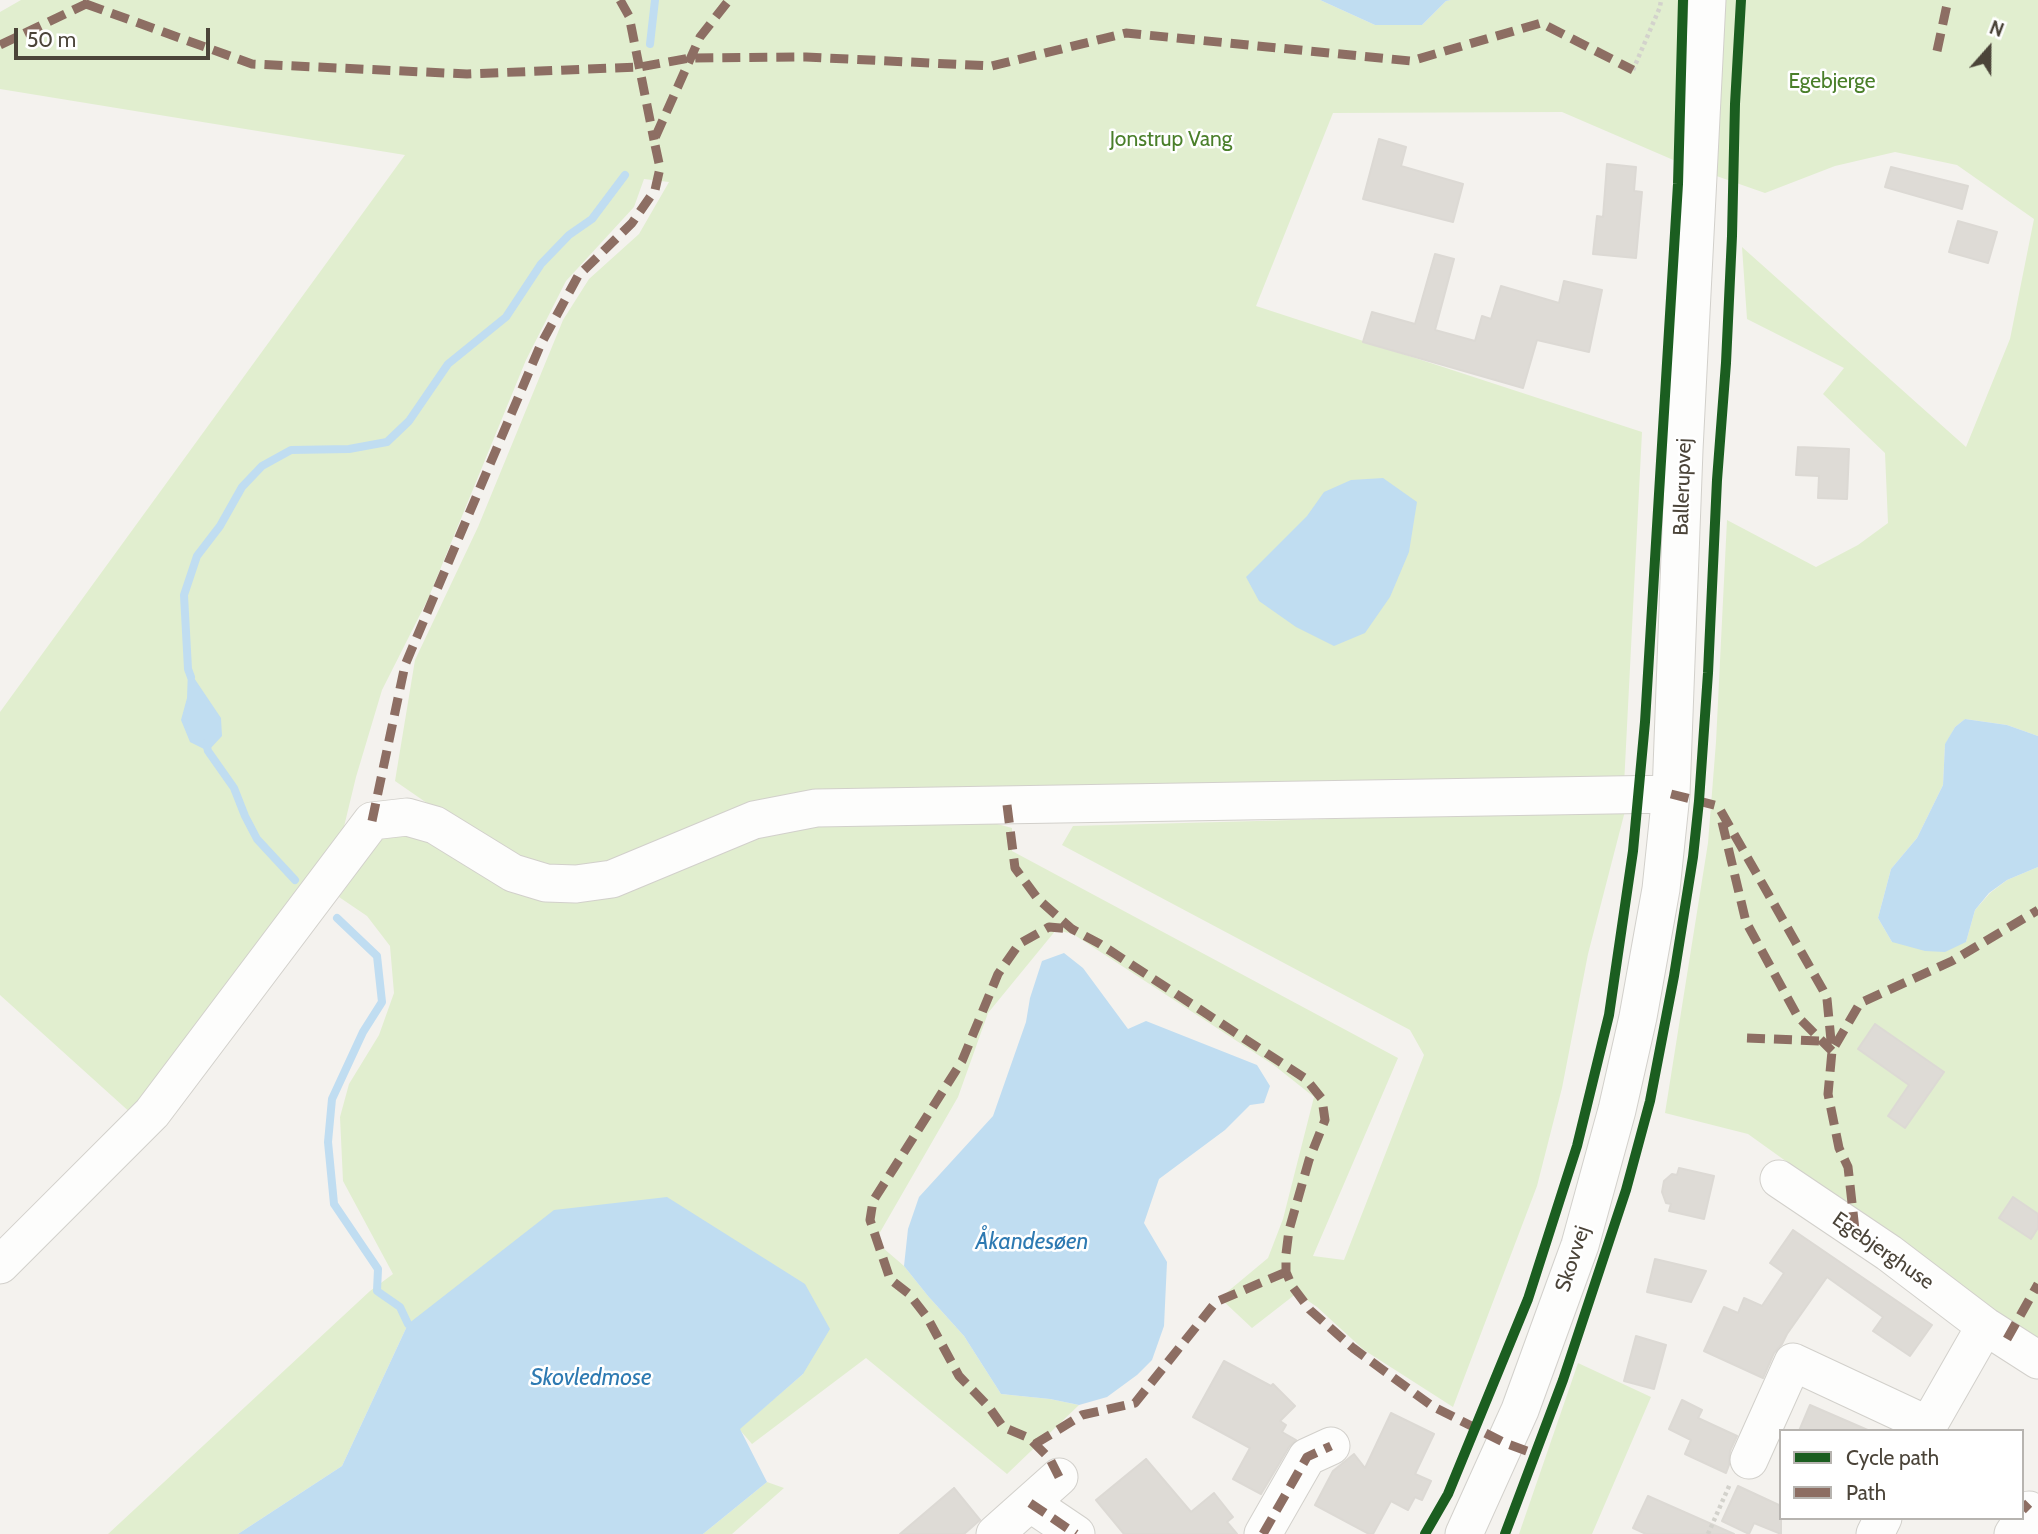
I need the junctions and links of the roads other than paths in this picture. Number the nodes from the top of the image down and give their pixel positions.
1 (1707, 0) edge
2 (1671, 794) junction
3 (1646, 973) joint
4 (1779, 1179) dead end
5 (0, 1265) edge
6 (1986, 1326) junction
7 (2038, 1360) edge
8 (1927, 1428) edge
9 (1331, 1446) dead end
10 (1741, 1469) road end
11 (1059, 1478) dead end
12 (1030, 1503) junction
13 (2038, 1516) edge
14 (2024, 1518) edge
15 (995, 1534) edge
16 (1076, 1534) edge
17 (1263, 1534) edge
18 (1464, 1534) edge

1 - 2 street, Ballerupvej
2 - 3 street, Ballerupvej
2 - 5 street
3 - 18 street, Skovvej
4 - 6 street, Egebjerghuse
6 - 7 street, Egebjerghuse
6 - 8 street
8 - 10 street
9 - 17 street
11 - 12 street
12 - 15 street
12 - 16 street
13 - 14 street

